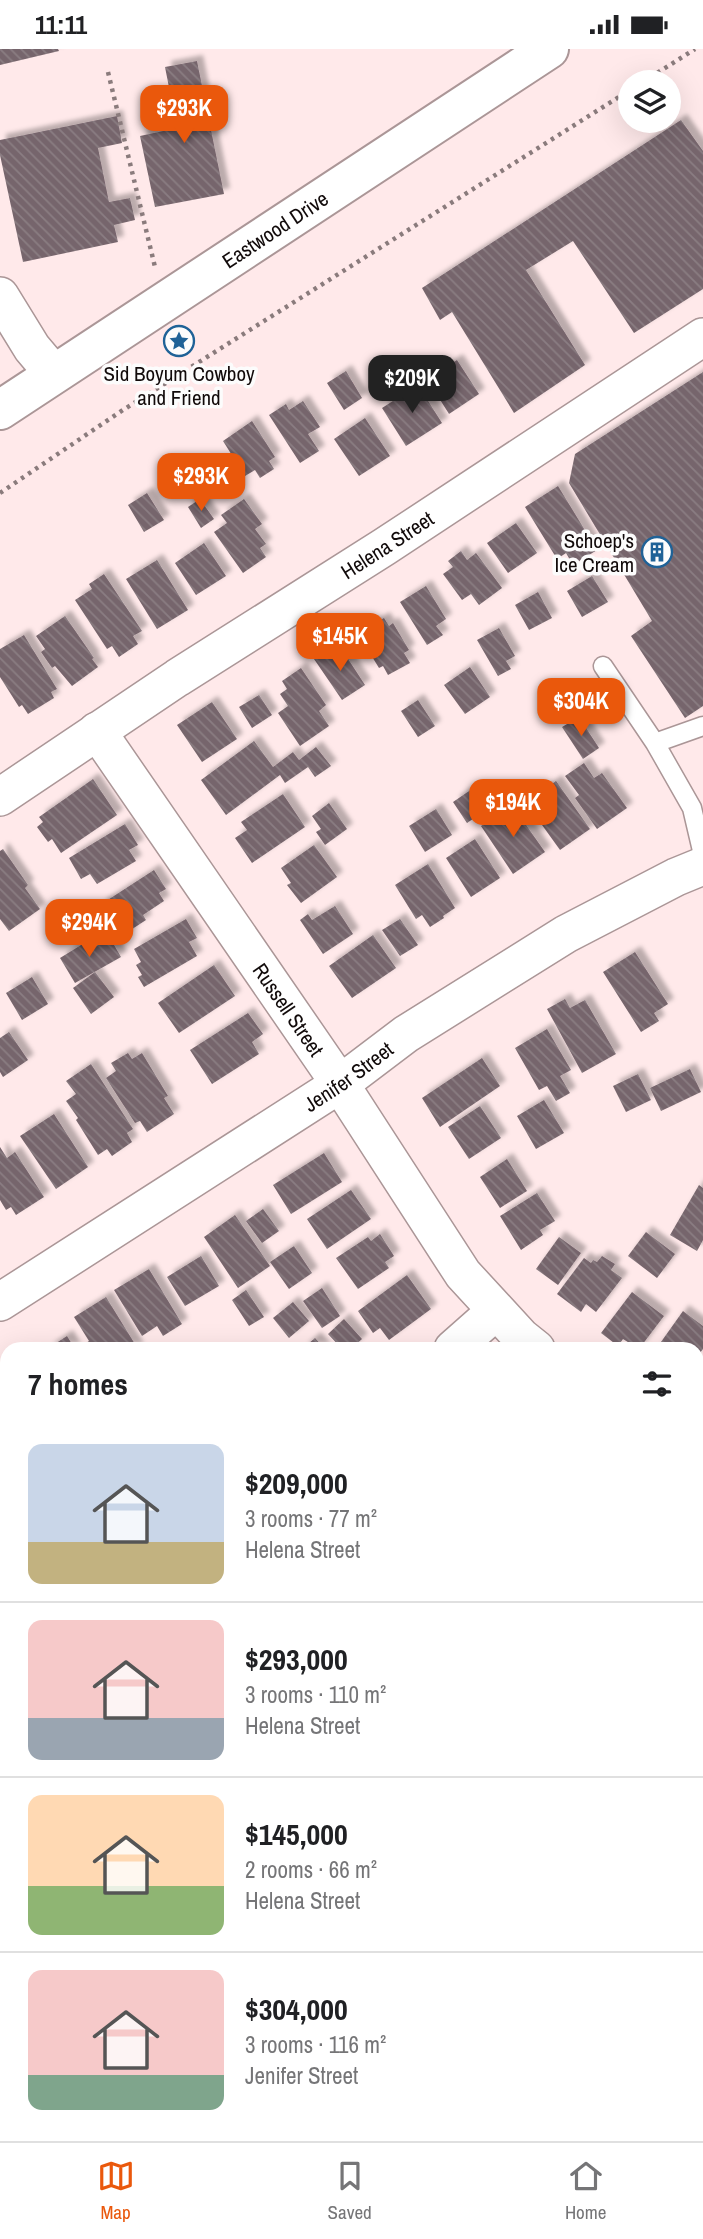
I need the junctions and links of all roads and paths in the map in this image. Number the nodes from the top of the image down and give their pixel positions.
1 (549, 49) edge
2 (695, 49) edge
3 (662, 70) edge
4 (108, 72) dead end
5 (618, 98) edge
6 (155, 267) dead end
7 (0, 296) edge
8 (703, 337) edge
9 (54, 374) junction
10 (0, 410) edge
11 (0, 493) edge
12 (603, 666) dead end
13 (703, 726) edge
14 (97, 731) junction
15 (655, 743) junction
16 (0, 797) edge
17 (703, 855) edge
18 (703, 866) edge
19 (340, 1084) junction
20 (0, 1302) edge
21 (496, 1311) junction
22 (461, 1342) edge
23 (529, 1342) edge

1 - 9 street, Eastwood Drive
2 - 3 path
4 - 6 path
5 - 11 path
7 - 9 street
8 - 14 street, Helena Street
9 - 10 street, Eastwood Drive
12 - 15 lane
13 - 15 lane
14 - 16 street, Helena Street
14 - 19 street, Russell Street
15 - 17 lane
18 - 19 street, Jenifer Street
19 - 20 street, Jenifer Street
19 - 21 street, Russell Street
21 - 22 street
21 - 23 street, Russell Street

